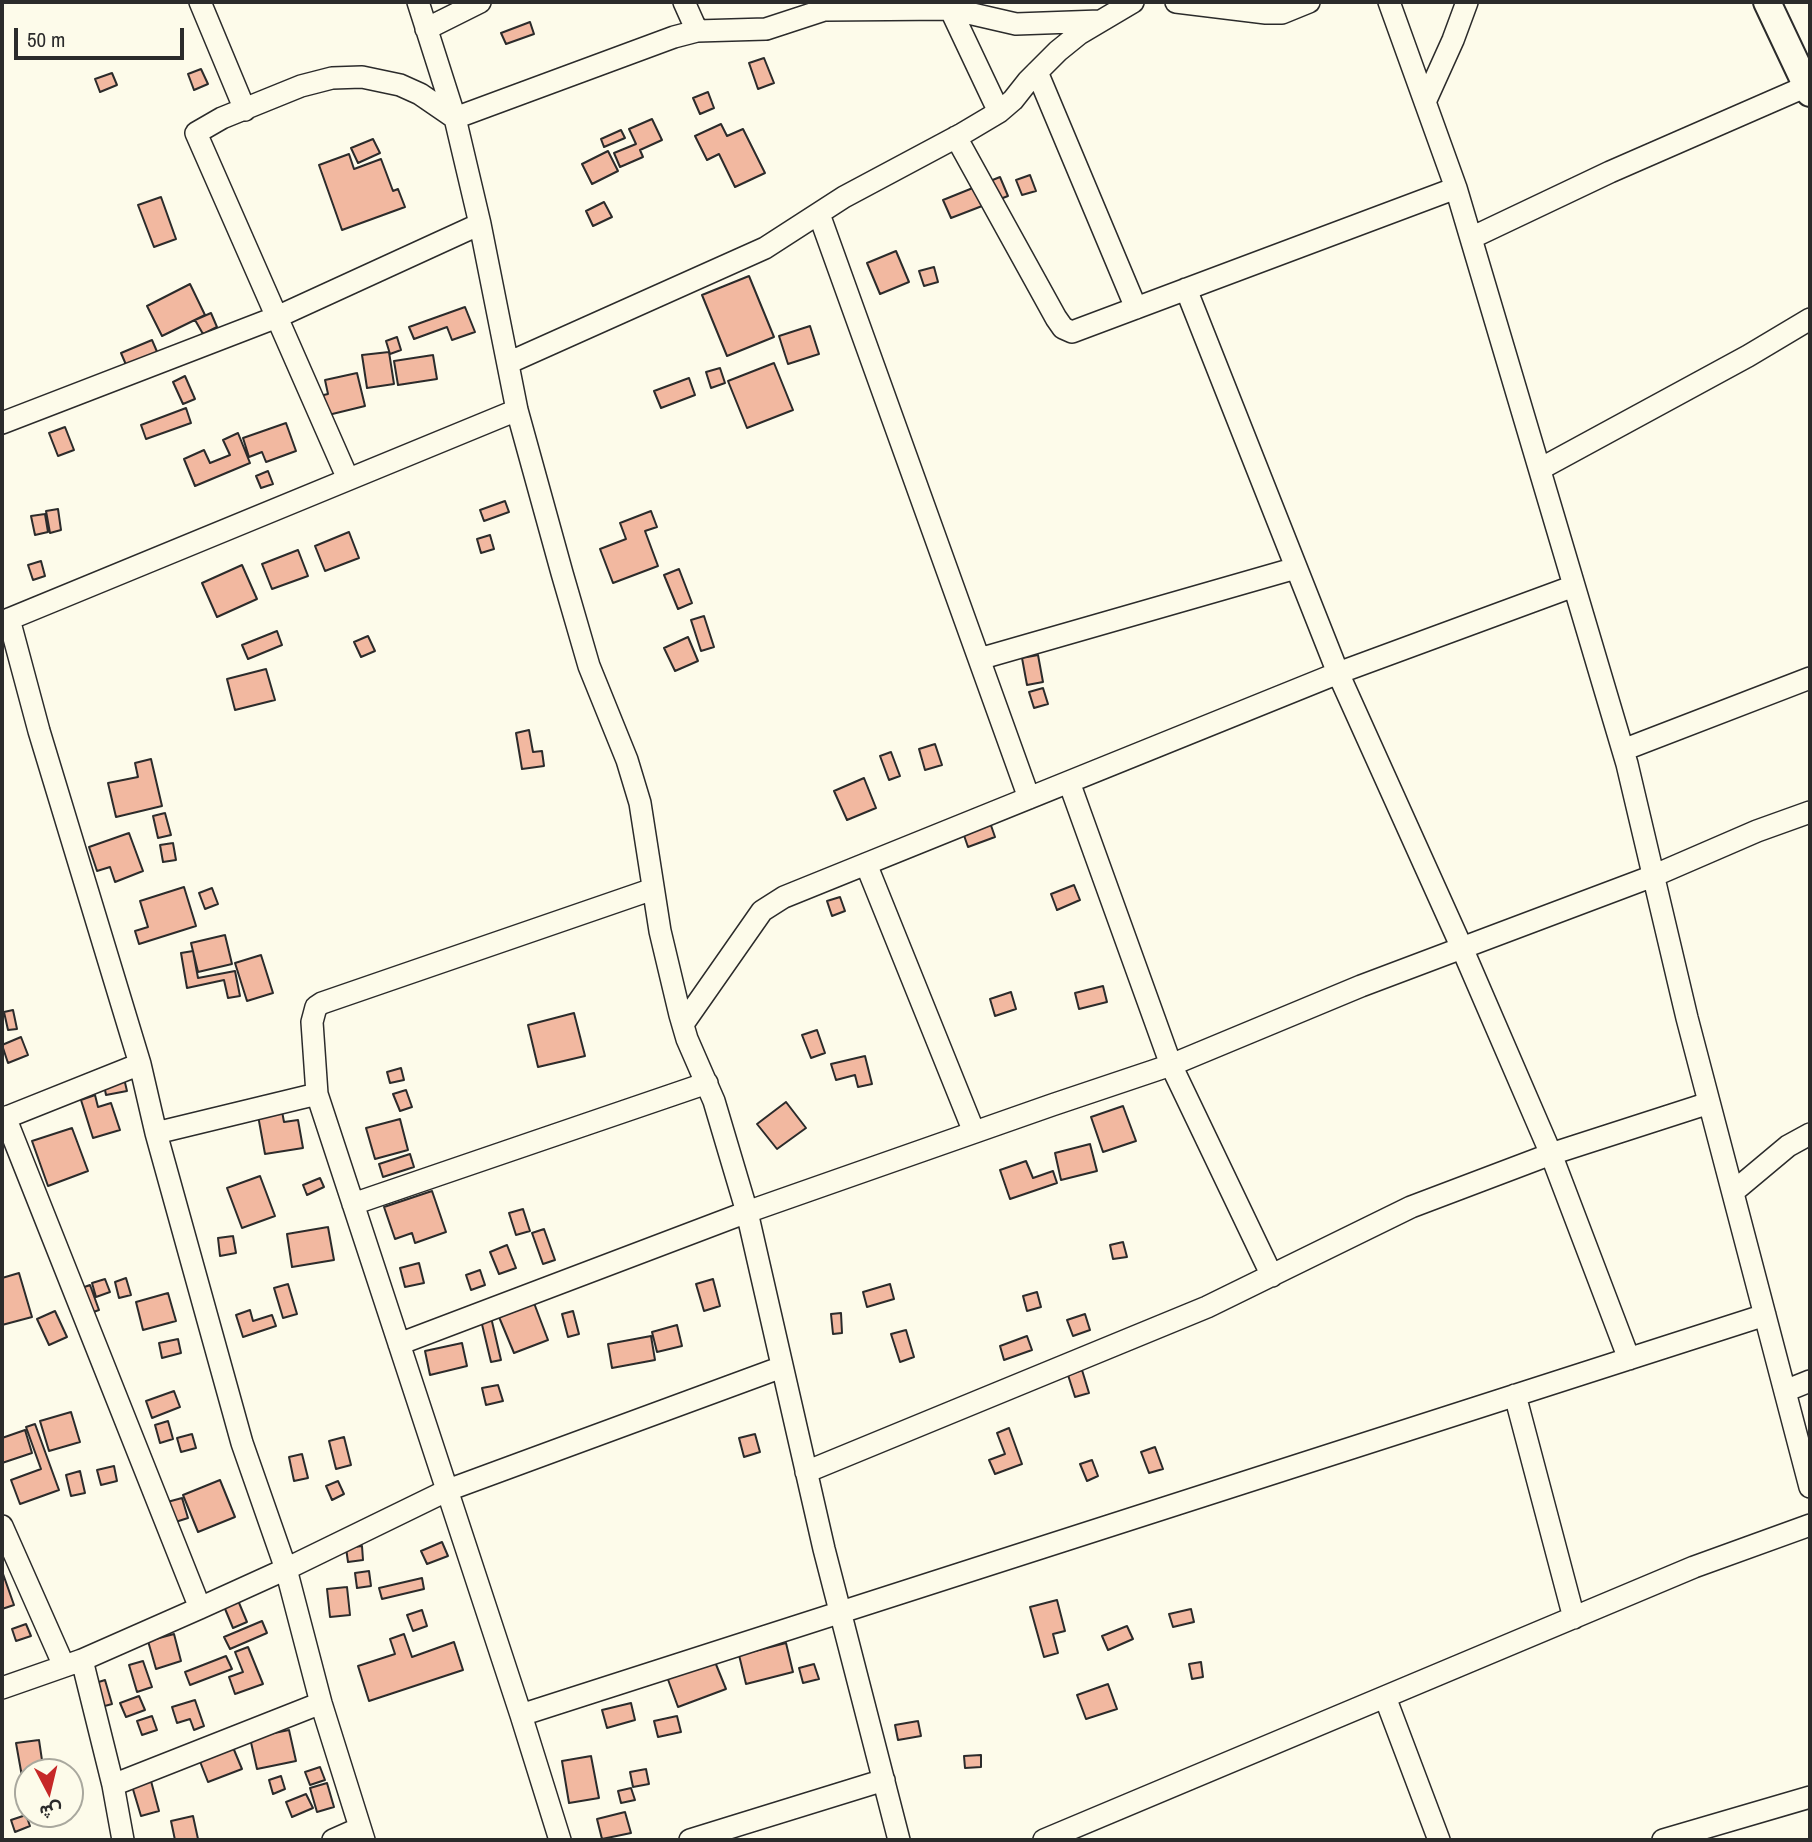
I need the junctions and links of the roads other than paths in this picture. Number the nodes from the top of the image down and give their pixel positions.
1 (200, 2) edge
2 (418, 2) edge
3 (481, 2) edge
4 (684, 2) edge
5 (1133, 2) edge
6 (1176, 2) edge
7 (1309, 2) edge
8 (1389, 2) edge
9 (1467, 2) edge
10 (1767, 2) edge
11 (949, 5) edge
12 (805, 8) edge
13 (1100, 21) junction
14 (426, 29) junction
15 (698, 31) junction
16 (1037, 72) junction
17 (1808, 84) edge
18 (1425, 102) junction
19 (244, 110) junction
20 (999, 112) junction
21 (455, 118) junction
22 (956, 137) junction
23 (1456, 188) junction
24 (819, 214) junction
25 (481, 224) junction
26 (1471, 238) junction
27 (1186, 289) junction
28 (1136, 308) junction
29 (277, 317) junction
30 (1810, 319) edge
31 (508, 363) junction
32 (517, 410) junction
33 (2, 423) edge
34 (1540, 469) junction
35 (348, 479) junction
36 (1296, 568) junction
37 (1574, 586) junction
38 (5, 620) edge
39 (979, 659) junction
40 (1338, 673) junction
41 (1810, 678) edge
42 (1623, 751) junction
43 (1069, 782) junction
44 (1029, 798) junction
45 (1810, 812) edge
46 (866, 864) junction
47 (1653, 876) junction
48 (653, 888) junction
49 (1462, 948) junction
50 (682, 1024) junction
51 (141, 1063) junction
52 (1171, 1065) junction
53 (707, 1083) junction
54 (317, 1094) junction
55 (1709, 1103) junction
56 (4, 1118) edge
57 (974, 1132) junction
58 (156, 1133) junction
59 (1810, 1134) edge
60 (1551, 1154) junction
61 (1733, 1192) junction
62 (353, 1204) junction
63 (747, 1212) junction
64 (1272, 1276) junction
65 (1765, 1315) junction
66 (399, 1344) junction
67 (1629, 1359) junction
68 (782, 1367) junction
69 (1810, 1381) edge
70 (1785, 1391) junction
71 (1515, 1395) junction
72 (806, 1472) junction
73 (1810, 1487) edge
74 (448, 1490) junction
75 (1810, 1525) edge
76 (2, 1526) edge
77 (286, 1569) junction
78 (200, 1608) junction
79 (840, 1610) junction
80 (1574, 1618) junction
81 (73, 1663) junction
82 (2, 1688) edge
83 (1385, 1697) junction
84 (321, 1703) junction
85 (521, 1715) junction
86 (884, 1780) junction
87 (113, 1786) junction
88 (1810, 1797) edge
89 (362, 1834) edge
90 (124, 1840) edge
91 (333, 1840) edge
92 (560, 1840) edge
93 (690, 1840) edge
94 (899, 1840) edge
95 (1044, 1840) edge
96 (1439, 1840) edge
97 (1663, 1840) edge

1 - 19 street
2 - 14 street
3 - 14 street
4 - 15 street
5 - 13 street
6 - 7 street
8 - 18 street
9 - 18 street
10 - 17 street
11 - 12 street
11 - 13 street
11 - 20 street
12 - 15 street
13 - 16 street
14 - 21 street
15 - 21 street
16 - 20 street
16 - 28 street
17 - 26 street
18 - 23 street
19 - 21 street
19 - 29 street
20 - 22 street
21 - 25 street
22 - 24 street
22 - 28 street
23 - 26 street
23 - 27 street
24 - 31 street
24 - 39 street
25 - 29 street
25 - 31 street
26 - 34 street
27 - 28 street
27 - 36 street
29 - 33 street
29 - 35 street
30 - 34 street
31 - 32 street
32 - 35 street
32 - 48 street
34 - 37 street
35 - 38 street
36 - 39 street
36 - 40 street
37 - 40 street
37 - 42 street
38 - 51 street
39 - 44 street
40 - 43 street
40 - 49 street
41 - 42 street
42 - 47 street
43 - 44 street
43 - 52 street
44 - 46 street
45 - 47 street
46 - 50 street
46 - 57 street
47 - 49 street
47 - 55 street
48 - 50 street
48 - 54 street
49 - 52 street
49 - 60 street
50 - 53 street
51 - 56 street
51 - 58 street
52 - 57 street
52 - 64 street
53 - 62 street
53 - 63 street
54 - 58 street
54 - 62 street
55 - 60 street
55 - 61 street
56 - 78 street
57 - 63 street
58 - 77 street
59 - 61 street
60 - 64 street
60 - 67 street
61 - 65 street
62 - 66 street
63 - 66 street
63 - 68 street
64 - 72 street
65 - 67 street
65 - 70 street
66 - 74 street
67 - 71 street
68 - 72 street
68 - 74 street
69 - 70 street
70 - 73 street
71 - 79 street
71 - 80 street
72 - 79 street
74 - 77 street
74 - 85 street
75 - 80 street
76 - 81 street
77 - 78 street
77 - 84 street
78 - 81 street
79 - 85 street
79 - 86 street
80 - 83 street
81 - 82 street
81 - 87 street
83 - 95 street
83 - 96 street
84 - 87 street
84 - 89 street
85 - 92 street
86 - 93 street
86 - 94 street
87 - 90 street
88 - 97 street
89 - 91 street

